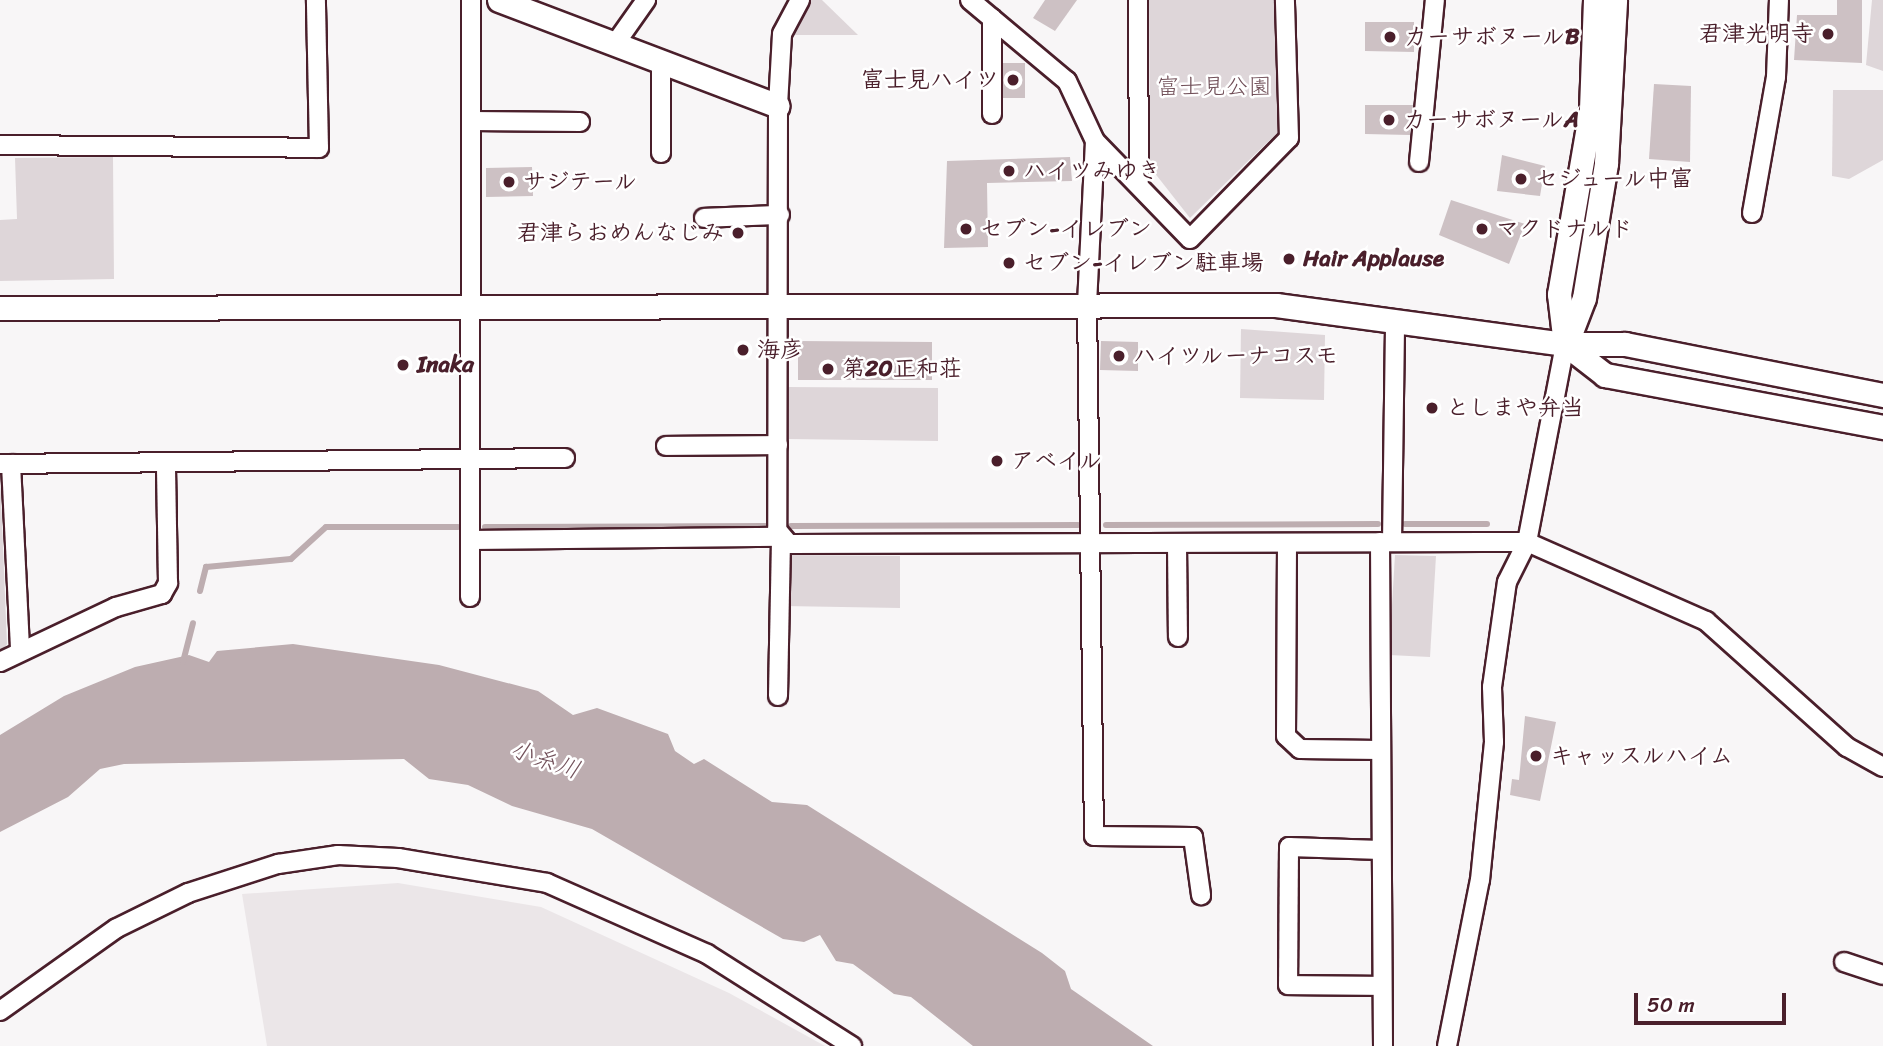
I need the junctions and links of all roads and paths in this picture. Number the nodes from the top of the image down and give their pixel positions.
1 (316, 0) edge
2 (471, 0) edge
3 (499, 0) edge
4 (646, 0) edge
5 (800, 0) edge
6 (971, 0) edge
7 (1138, 0) edge
8 (1285, 0) edge
9 (1435, 0) edge
10 (1595, 0) edge
11 (1615, 0) edge
12 (1779, 0) edge
13 (992, 18) junction
14 (615, 44) junction
15 (661, 61) junction
16 (778, 106) junction
17 (992, 114) dead end
18 (471, 121) junction
19 (580, 122) dead end
20 (1095, 141) junction
21 (0, 145) edge
22 (661, 152) dead end
23 (1419, 162) dead end
24 (1139, 180) junction
25 (1752, 214) dead end
26 (780, 215) junction
27 (704, 218) dead end
28 (1087, 303) junction
29 (779, 305) junction
30 (471, 306) junction
31 (0, 308) edge
32 (1395, 322) junction
33 (1566, 344) junction
34 (1883, 395) edge
35 (1883, 427) edge
36 (778, 445) junction
37 (666, 446) dead end
38 (565, 458) dead end
39 (472, 460) junction
40 (6, 464) edge
41 (166, 465) junction
42 (781, 537) junction
43 (471, 540) junction
44 (1386, 542) junction
45 (1527, 542) junction
46 (1093, 545) junction
47 (1177, 545) junction
48 (1287, 545) junction
49 (470, 597) dead end
50 (1178, 637) dead end
51 (20, 650) junction
52 (0, 662) edge
53 (778, 696) dead end
54 (1380, 750) junction
55 (1883, 767) edge
56 (1381, 850) junction
57 (1201, 895) dead end
58 (1844, 962) dead end
59 (1883, 975) edge
60 (1382, 986) junction
61 (0, 1012) edge
62 (852, 1046) edge
63 (1383, 1046) edge
64 (1447, 1046) edge

1 - 21 street
2 - 18 street
3 - 14 street
4 - 14 street
5 - 16 street
6 - 13 street
7 - 24 street
8 - 24 street
9 - 23 street
10 - 33 street
11 - 33 street
12 - 25 street
13 - 17 street
13 - 20 street
14 - 15 street
15 - 16 street
15 - 22 street
16 - 26 street
18 - 19 street
18 - 30 street
20 - 24 street
20 - 28 street
26 - 27 street
26 - 29 street
28 - 29 street
28 - 32 street
28 - 46 street
29 - 30 street
29 - 36 street
30 - 31 street
30 - 39 street
32 - 33 street
32 - 44 street
33 - 34 street
33 - 35 street
33 - 45 street
36 - 37 street
36 - 42 street
38 - 39 street
39 - 41 street
39 - 43 street
40 - 41 street
40 - 51 street
41 - 51 street
42 - 43 street
42 - 46 street
42 - 53 street
43 - 49 street
44 - 45 street
44 - 48 street
44 - 54 street
45 - 55 street
45 - 64 street
46 - 47 street
46 - 57 street
47 - 48 street
47 - 50 street
48 - 54 street
51 - 52 street
54 - 56 street
56 - 60 street
56 - 60 street
58 - 59 street
60 - 63 street
61 - 62 street

